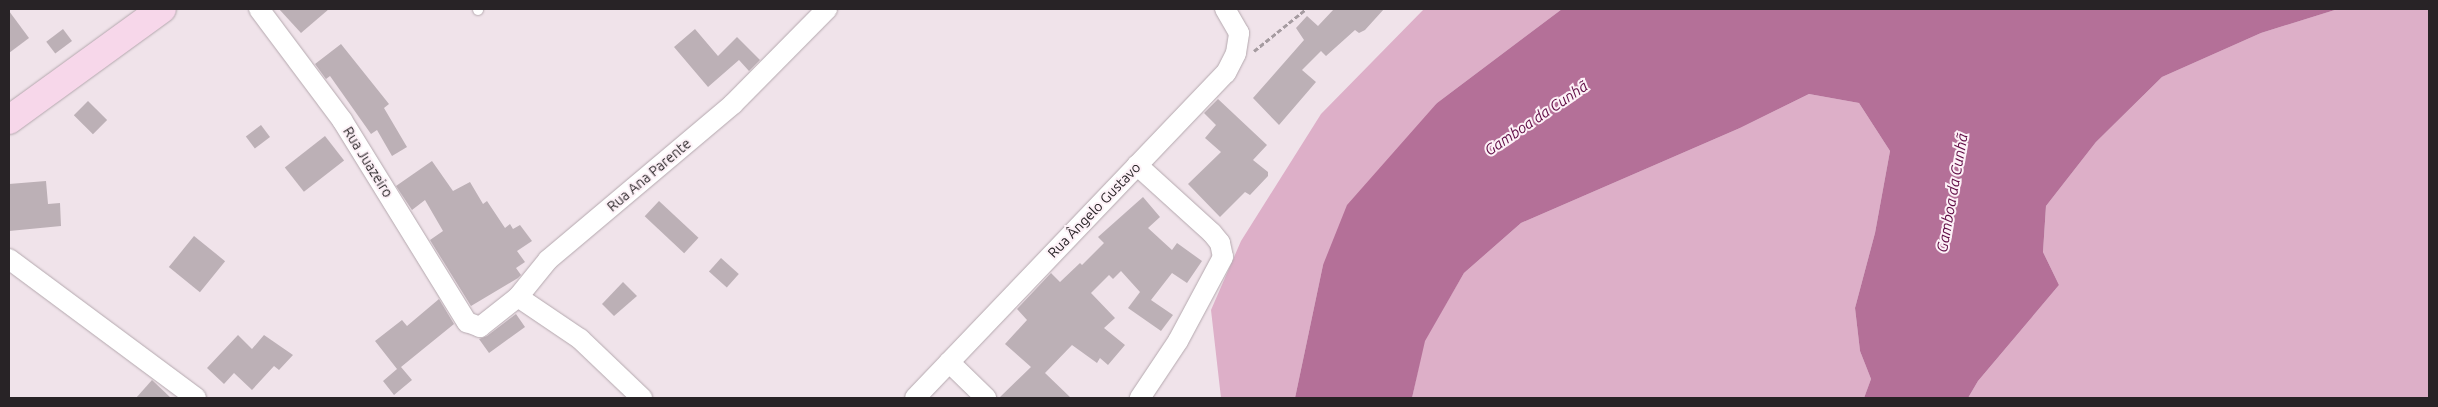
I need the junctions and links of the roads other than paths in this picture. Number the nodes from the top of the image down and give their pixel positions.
1 (162, 9) edge
2 (259, 9) edge
3 (827, 9) edge
4 (1224, 9) edge
5 (9, 120) edge
6 (1137, 165) junction
7 (9, 259) edge
8 (518, 297) junction
9 (466, 322) joint
10 (949, 362) junction
11 (196, 398) edge
12 (642, 398) edge
13 (914, 398) edge
14 (986, 398) edge
15 (1140, 398) edge

1 - 5 street
2 - 9 street, Rua Juazeiro
3 - 8 street, Rua Ana Parente
4 - 6 street, Rua Ângelo Gustavo
6 - 10 street, Rua Ângelo Gustavo
6 - 15 street
7 - 11 street
8 - 9 street, Rua Ana Parente
8 - 12 street
10 - 13 street, Rua Ângelo Gustavo
10 - 14 street

